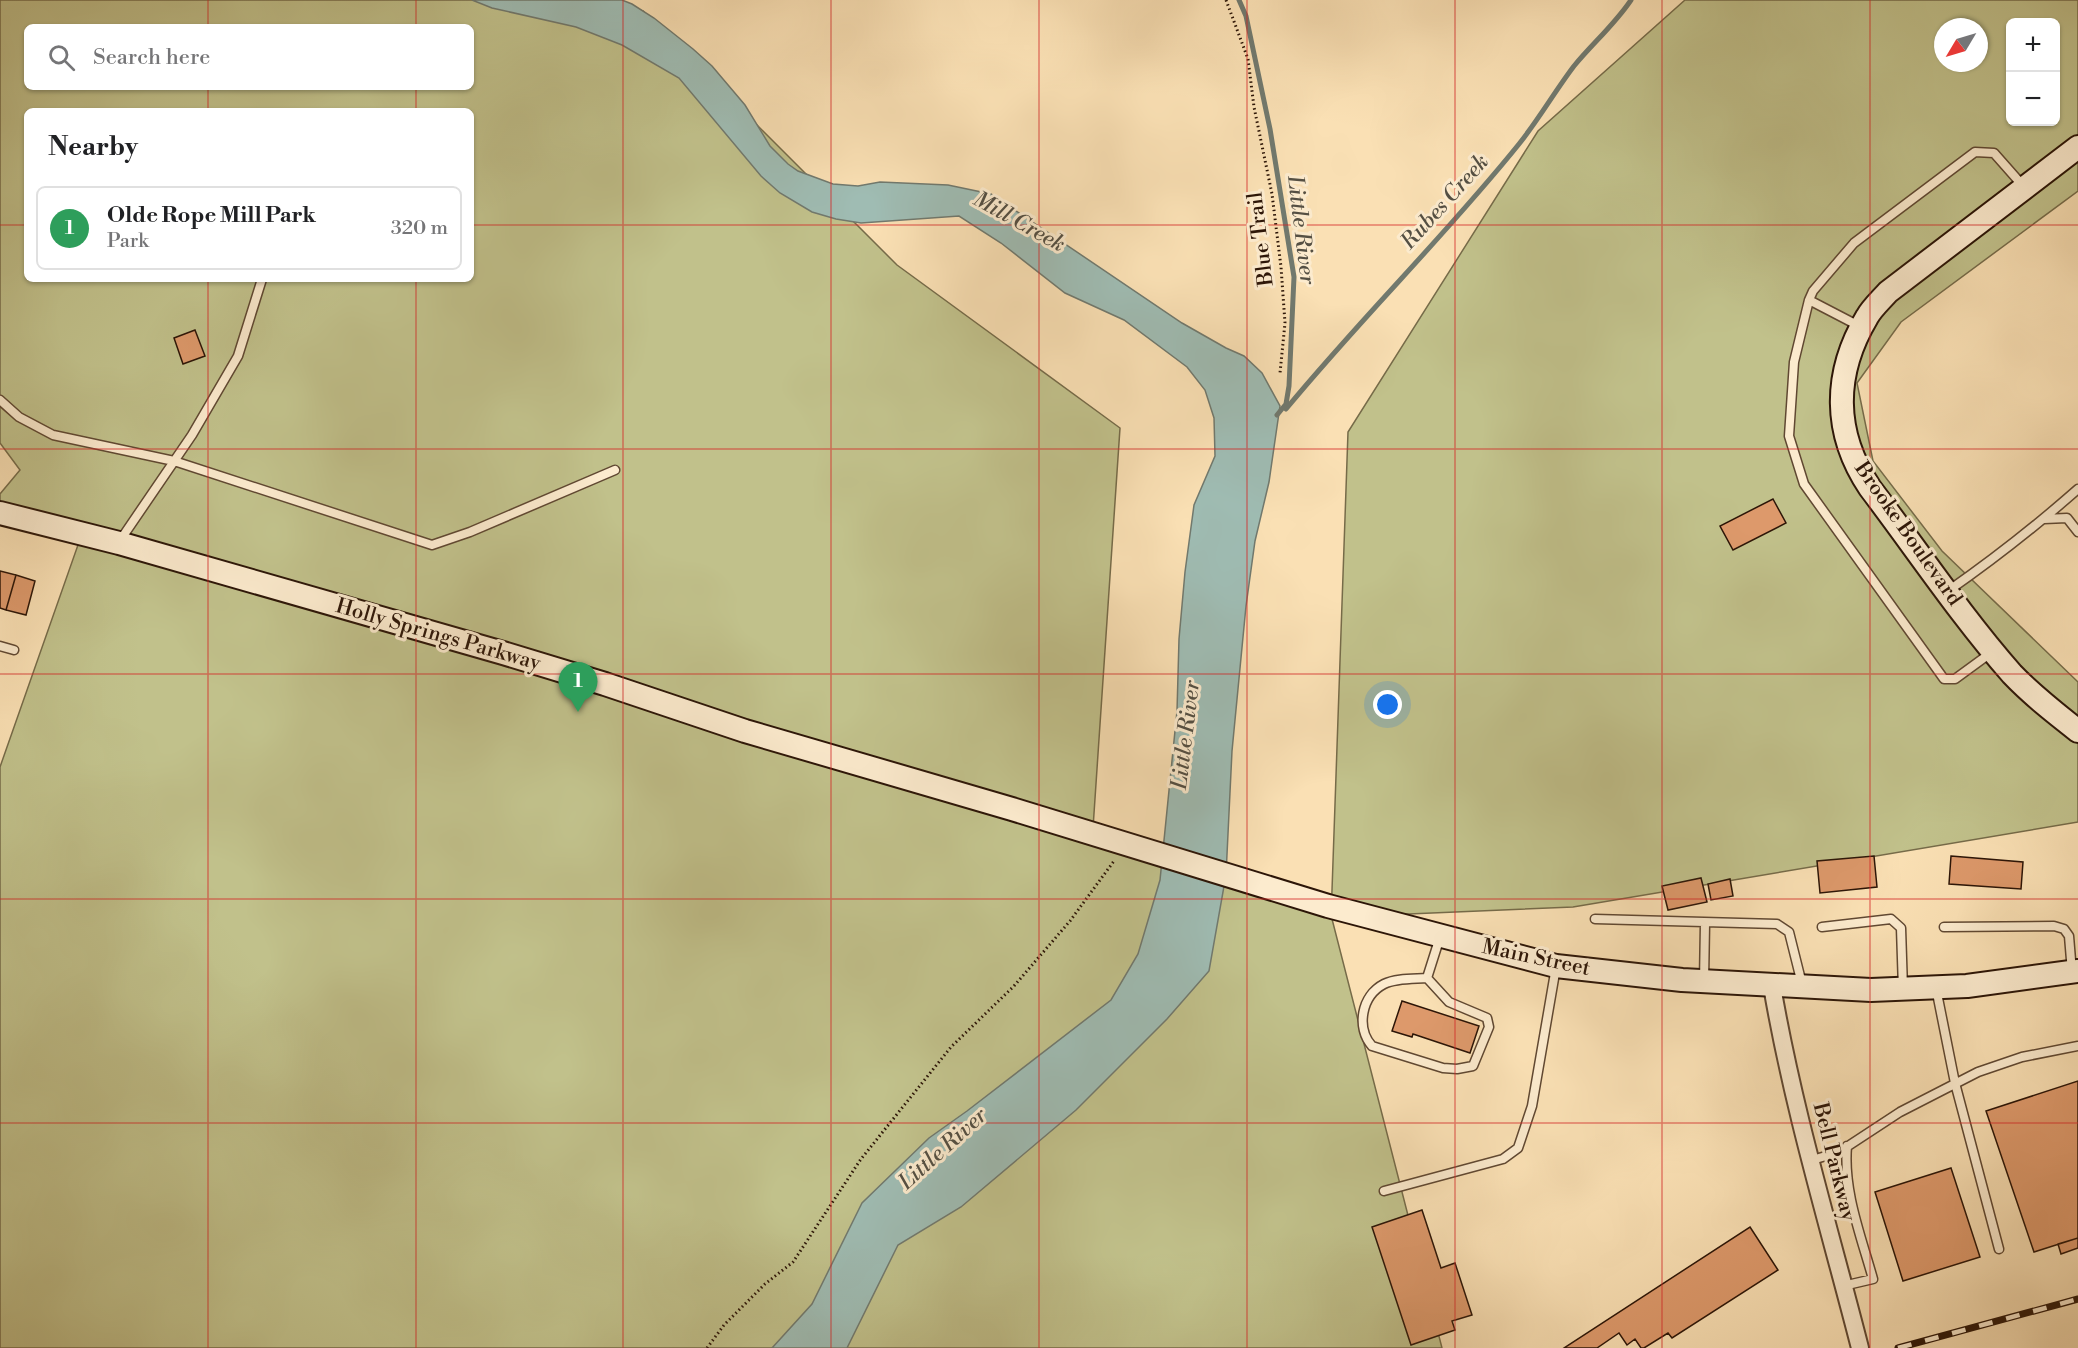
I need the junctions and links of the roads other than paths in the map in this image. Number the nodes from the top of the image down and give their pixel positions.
1 (2078, 147) edge
2 (2025, 187) junction
3 (261, 282) edge
4 (1809, 300) junction
5 (1862, 327) junction
6 (0, 400) edge
7 (174, 461) junction
8 (615, 470) dead end
9 (2078, 489) edge
10 (0, 513) edge
11 (2043, 519) junction
12 (2078, 532) edge
13 (119, 543) junction
14 (1948, 591) junction
15 (0, 646) edge
16 (14, 650) dead end
17 (1993, 651) junction
18 (2078, 731) edge
19 (1012, 809) joint
20 (1595, 919) dead end
21 (1705, 924) junction
22 (1822, 927) dead end
23 (1944, 927) dead end
24 (1440, 936) junction
25 (1556, 966) junction
26 (2075, 972) edge
27 (1427, 978) junction
28 (1704, 982) junction
29 (1772, 986) junction
30 (1802, 987) junction
31 (1936, 988) junction
32 (1903, 989) junction
33 (2078, 1046) edge
34 (1955, 1083) junction
35 (1847, 1146) junction
36 (1809, 1161) junction
37 (1384, 1191) dead end
38 (1999, 1249) dead end
39 (1843, 1286) junction
40 (1860, 1348) edge

1 - 2 main road, Brooke Boulevard
2 - 4 lane
2 - 5 main road, Brooke Boulevard
3 - 7 lane
4 - 5 lane
4 - 17 lane
5 - 14 main road, Brooke Boulevard
6 - 7 lane
7 - 8 lane
7 - 13 lane
9 - 11 lane
10 - 13 main road, Holly Springs Parkway
11 - 12 lane
11 - 14 lane
13 - 19 main road, Holly Springs Parkway
14 - 17 main road, Brooke Boulevard
15 - 16 lane
17 - 18 main road, Brooke Boulevard
19 - 24 main road, Main Street
20 - 21 lane
21 - 28 lane
21 - 30 lane
22 - 32 lane
23 - 26 lane
24 - 25 main road, Main Street
24 - 27 lane
25 - 28 main road, Main Street
25 - 37 lane
26 - 31 main road, Main Street
27 - 27 lane
28 - 29 main road, Main Street
29 - 30 main road, Main Street
29 - 36 street, Bell Parkway
30 - 32 main road, Main Street
31 - 32 main road, Main Street
31 - 34 lane
33 - 34 lane
34 - 35 lane
34 - 38 lane
35 - 36 lane
35 - 39 lane
36 - 39 street, Bell Parkway
39 - 40 street, Bell Parkway

